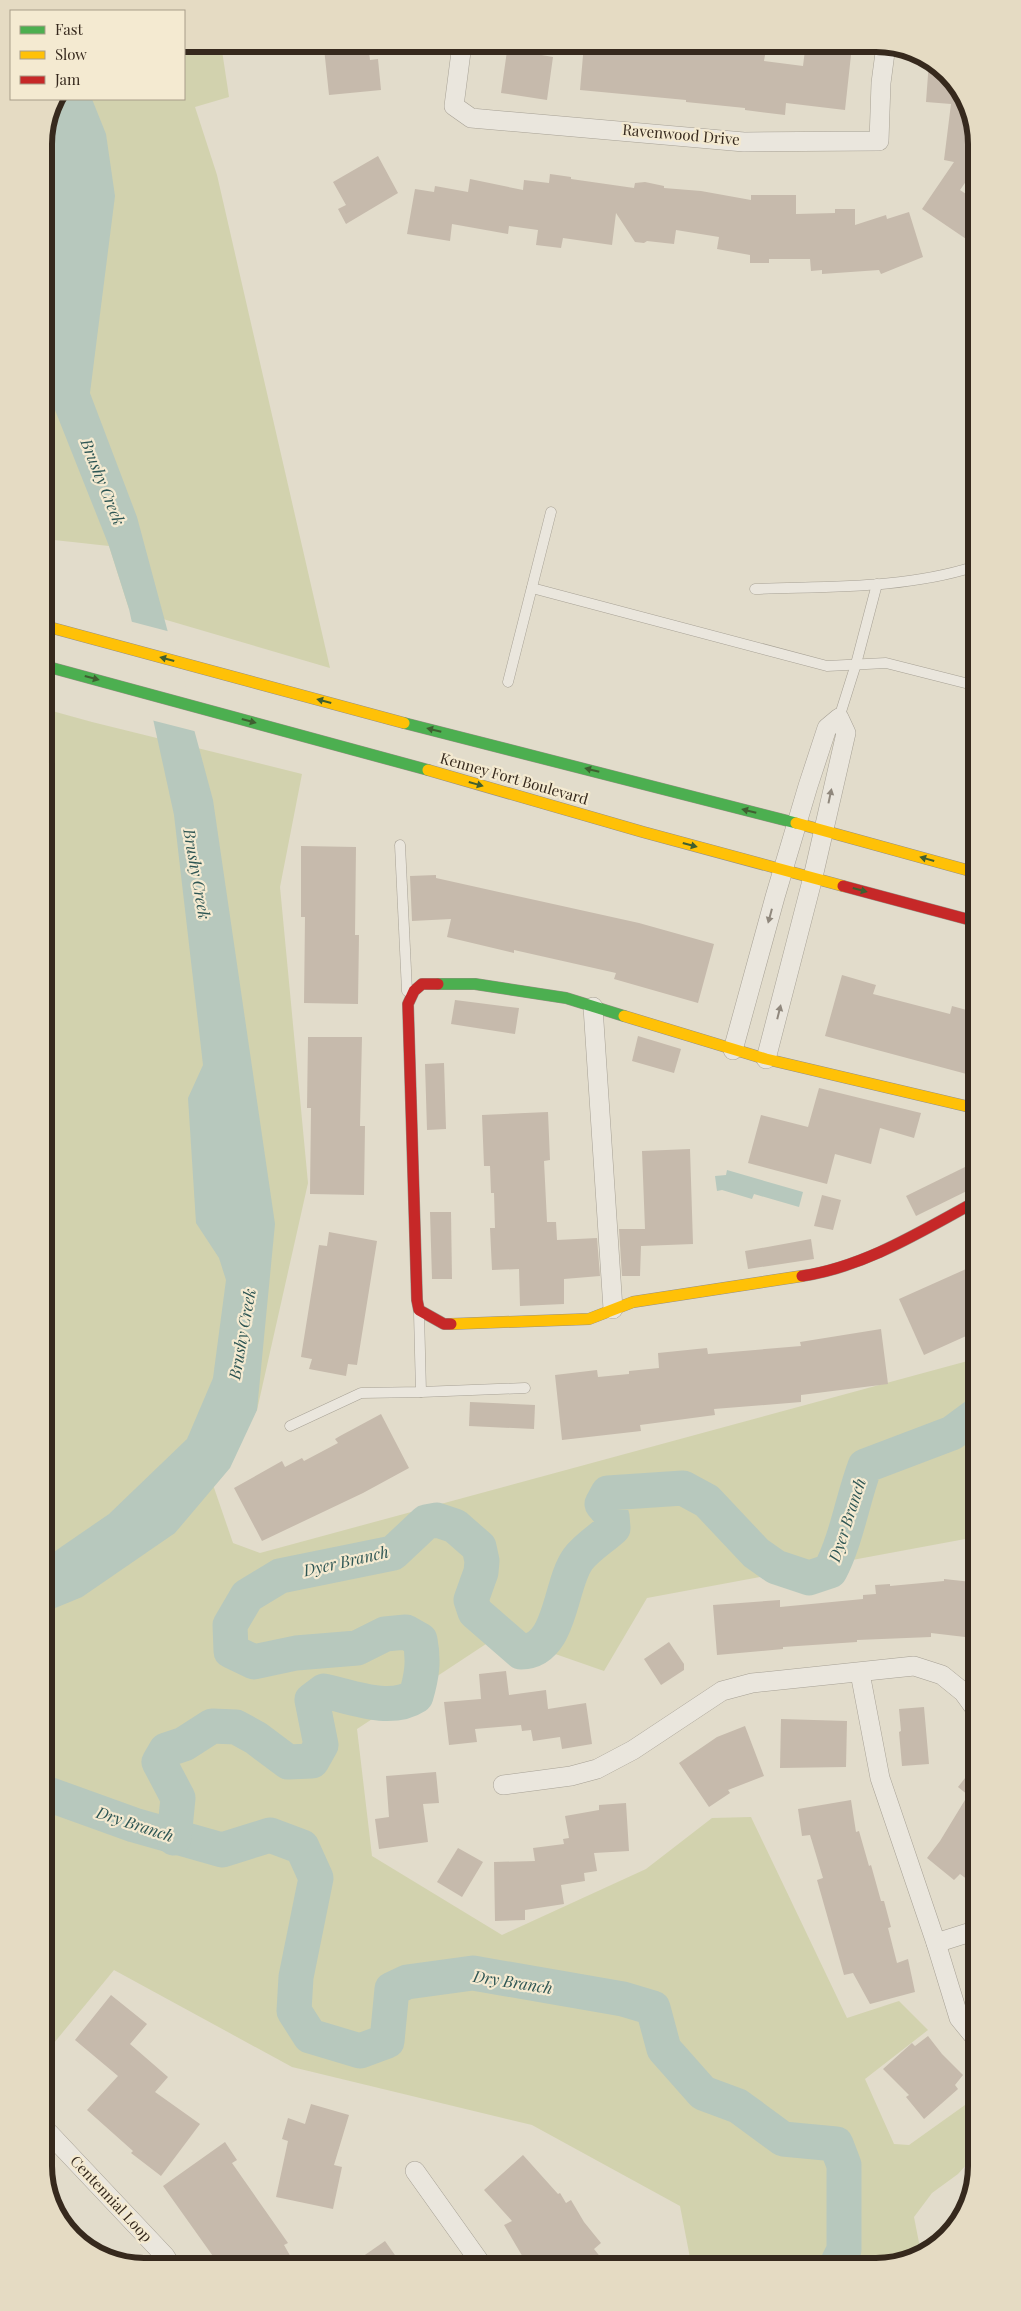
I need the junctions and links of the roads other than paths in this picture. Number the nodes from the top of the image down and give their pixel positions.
1 (461, 52) edge
2 (885, 53) edge
3 (551, 512) dead end
4 (968, 569) edge
5 (877, 584) junction
6 (532, 588) junction
7 (755, 589) dead end
8 (53, 628) edge
9 (856, 664) junction
10 (53, 668) edge
11 (508, 682) dead end
12 (968, 684) edge
13 (839, 718) junction
14 (796, 823) junction
15 (824, 830) junction
16 (400, 845) dead end
17 (783, 869) junction
18 (968, 870) edge
19 (813, 877) junction
20 (968, 919) edge
21 (408, 1004) junction
22 (593, 1007) junction
23 (733, 1050) junction
24 (766, 1059) junction
25 (968, 1107) edge
26 (968, 1206) edge
27 (613, 1309) junction
28 (419, 1310) junction
29 (525, 1388) dead end
30 (421, 1392) junction
31 (290, 1426) dead end
32 (860, 1673) junction
33 (968, 1699) edge
34 (503, 1785) dead end
35 (968, 1933) edge
36 (936, 1943) junction
37 (968, 2029) edge
38 (52, 2136) edge
39 (415, 2171) dead end
40 (166, 2258) edge
41 (477, 2258) edge

1 - 2 street, Ravenwood Drive
3 - 6 lane
4 - 5 lane
5 - 7 lane
5 - 9 lane
6 - 9 lane
6 - 11 lane
14 -> 8 main road, Kenney Fort Boulevard
9 - 12 lane
9 - 13 lane
10 -> 17 main road, Kenney Fort Boulevard
13 - 14 street
15 -> 13 street
14 - 15 main road, Kenney Fort Boulevard
14 - 17 street
18 -> 15 main road, Kenney Fort Boulevard
15 - 19 street
16 - 21 lane
17 - 19 main road, Kenney Fort Boulevard
17 -> 23 street
19 -> 20 main road, Kenney Fort Boulevard
24 -> 19 street
21 - 22 main road
21 - 28 main road
22 - 23 main road
22 - 27 street
23 - 24 main road
24 - 25 main road
26 - 27 main road
27 - 28 main road
28 - 30 lane
29 - 30 lane
30 - 31 lane
32 - 33 street
32 - 34 street
32 - 36 street
35 - 36 street
36 - 37 street
38 - 40 street, Centennial Loop
39 - 41 street

